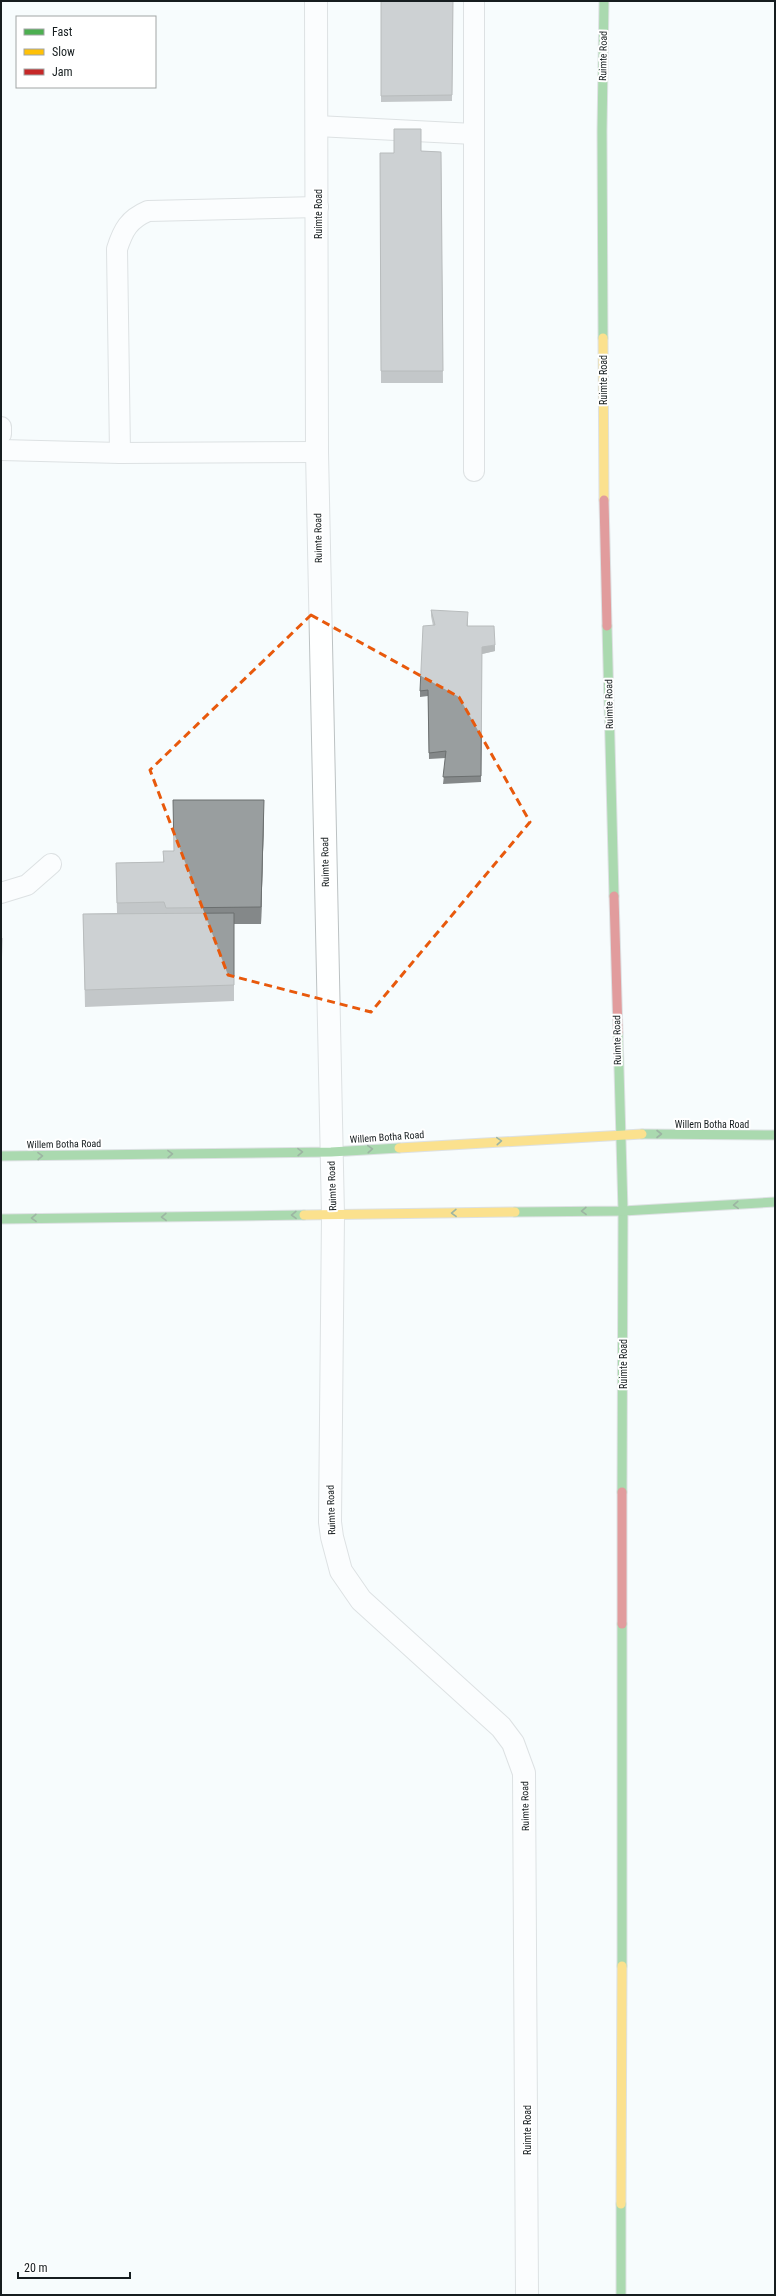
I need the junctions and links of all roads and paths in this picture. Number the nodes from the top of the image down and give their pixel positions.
1 (316, 1) edge
2 (474, 1) edge
3 (604, 1) edge
4 (317, 126) junction
5 (474, 134) junction
6 (318, 207) junction
7 (1, 427) edge
8 (1, 434) edge
9 (1, 450) edge
10 (317, 452) junction
11 (120, 453) junction
12 (474, 471) dead end
13 (51, 864) dead end
14 (1, 893) edge
15 (620, 1134) junction
16 (775, 1135) edge
17 (331, 1152) junction
18 (1, 1156) edge
19 (775, 1202) edge
20 (623, 1211) junction
21 (333, 1215) junction
22 (1, 1219) edge
23 (527, 2295) edge
24 (621, 2295) edge

1 - 4 street, Ruimte Road
2 - 5 lane
3 - 15 main road, Ruimte Road
4 - 5 lane
4 - 6 street, Ruimte Road
5 - 12 lane
6 - 10 street, Ruimte Road
6 - 11 lane
7 - 8 lane
9 - 11 lane
10 - 11 lane
10 - 17 street, Ruimte Road
13 - 14 lane
15 -> 16 main road, Willem Botha Road
17 -> 15 main road, Willem Botha Road
15 - 20 main road, Ruimte Road
18 -> 17 main road, Willem Botha Road
17 - 21 street, Ruimte Road
19 -> 20 main road
20 -> 21 main road
20 - 24 main road, Ruimte Road
21 -> 22 main road
21 - 23 street, Ruimte Road

